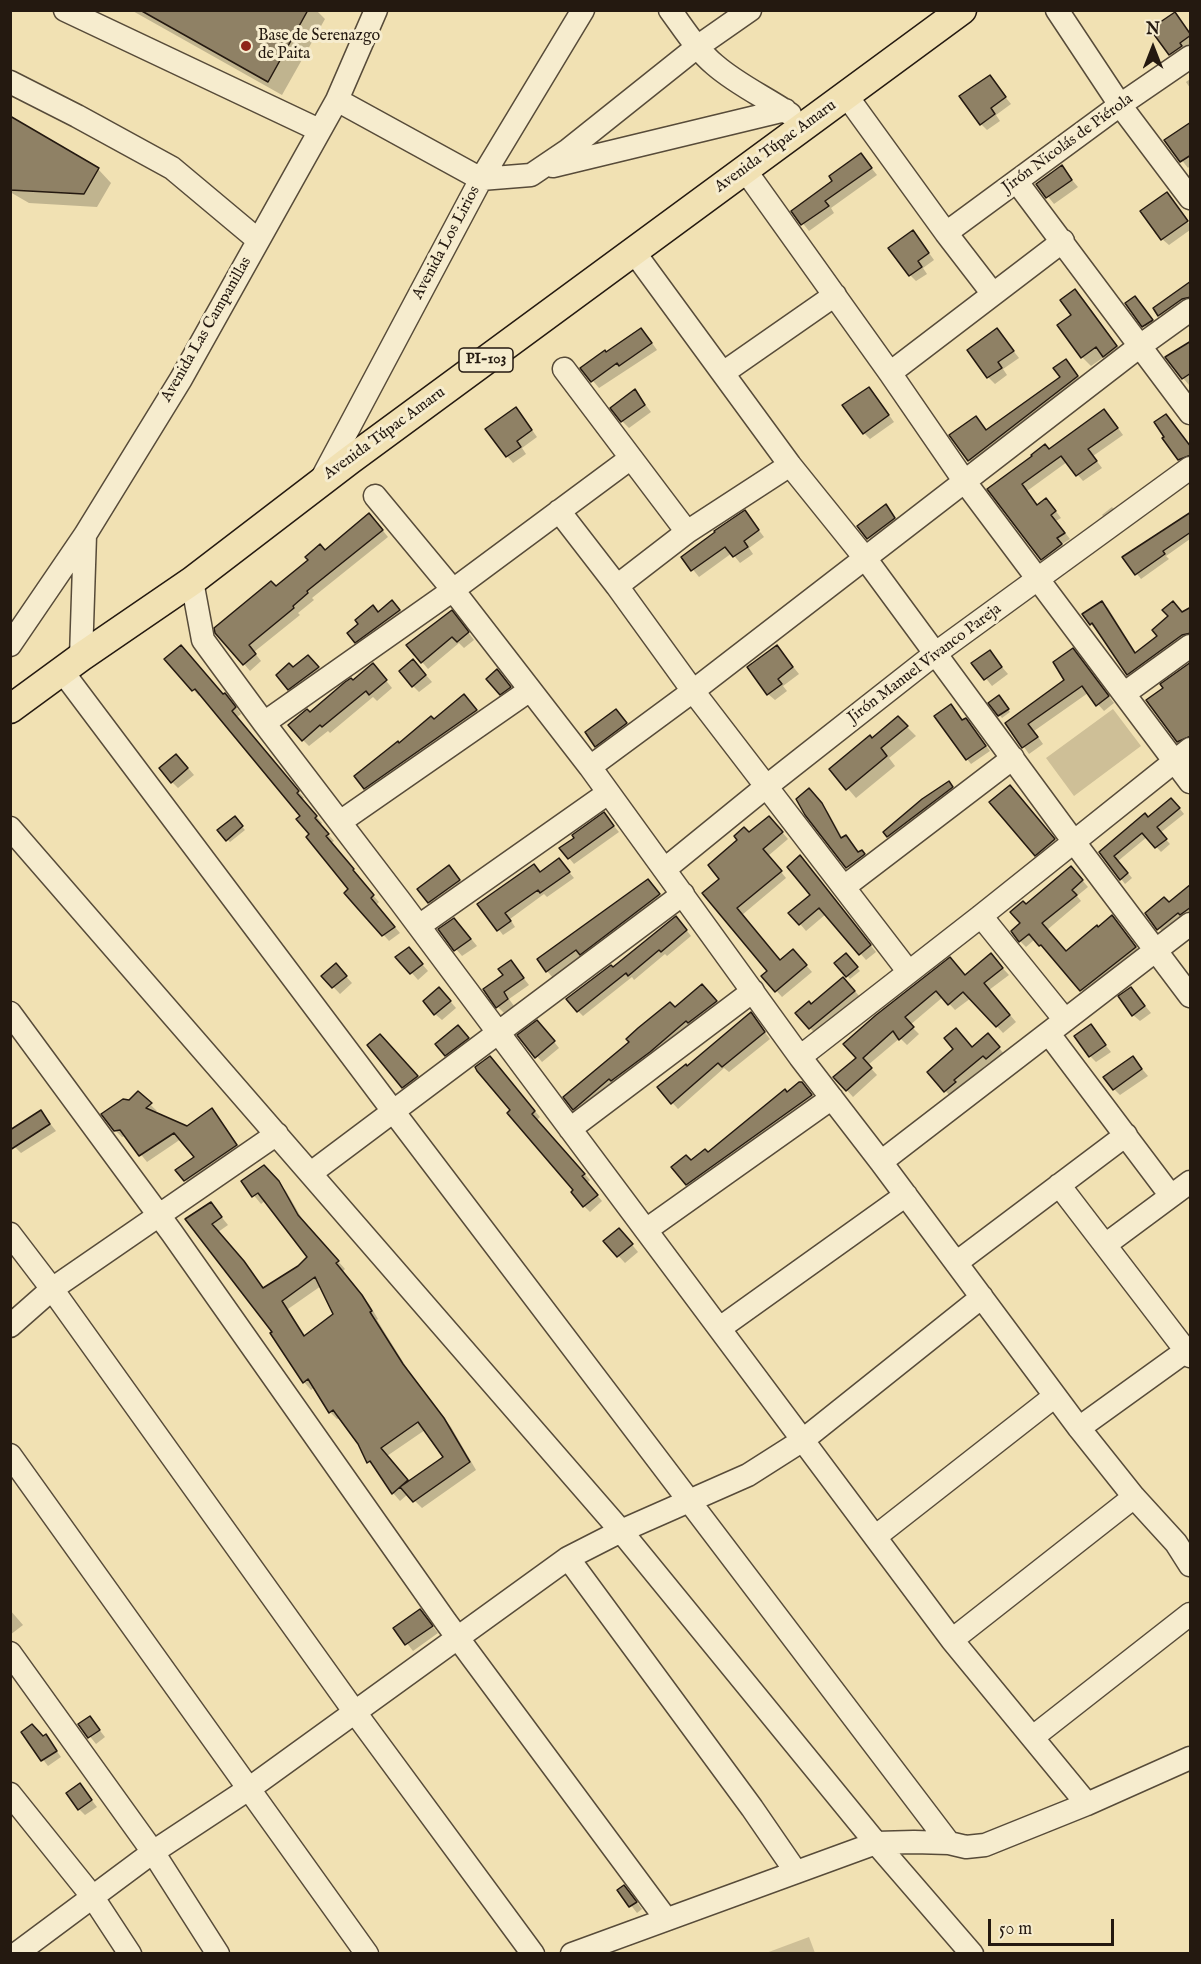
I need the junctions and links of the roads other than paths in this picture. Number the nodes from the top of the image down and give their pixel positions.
1 (64, 10) edge
2 (376, 10) edge
3 (583, 10) edge
4 (670, 10) edge
5 (750, 10) edge
6 (962, 10) edge
7 (1057, 10) edge
8 (697, 47) junction
9 (1191, 57) edge
10 (10, 82) edge
11 (846, 95) junction
12 (338, 100) junction
13 (1120, 105) junction
14 (798, 116) junction
15 (319, 130) junction
16 (542, 168) junction
17 (745, 170) junction
18 (481, 179) junction
19 (1017, 182) junction
20 (1191, 198) edge
21 (946, 233) junction
22 (258, 240) junction
23 (1063, 242) junction
24 (634, 252) junction
25 (993, 294) junction
26 (835, 295) junction
27 (1191, 310) edge
28 (1140, 346) junction
29 (564, 369) dead end
30 (890, 372) junction
31 (723, 373) junction
32 (1191, 413) edge
33 (631, 458) junction
34 (790, 465) junction
35 (1191, 468) edge
36 (320, 482) junction
37 (965, 482) junction
38 (375, 496) dead end
39 (559, 511) junction
40 (687, 532) junction
41 (85, 535) junction
42 (865, 558) junction
43 (1038, 579) junction
44 (192, 581) junction
45 (617, 586) junction
46 (453, 590) junction
47 (10, 645) edge
48 (1191, 646) edge
49 (936, 654) junction
50 (72, 664) junction
51 (530, 690) junction
52 (693, 691) junction
53 (1125, 693) junction
54 (10, 709) edge
55 (264, 723) junction
56 (1183, 755) edge
57 (1013, 758) junction
58 (590, 767) junction
59 (1191, 782) edge
60 (767, 786) junction
61 (608, 793) junction
62 (340, 822) junction
63 (10, 828) edge
64 (1074, 842) junction
65 (665, 869) junction
66 (844, 887) junction
67 (683, 894) junction
68 (981, 916) junction
69 (1191, 924) edge
70 (419, 926) junction
71 (1157, 951) junction
72 (908, 971) junction
73 (753, 992) junction
74 (1191, 996) edge
75 (10, 1013) edge
76 (1057, 1027) junction
77 (498, 1032) junction
78 (800, 1057) junction
79 (832, 1098) junction
80 (393, 1111) junction
81 (570, 1129) junction
82 (277, 1134) junction
83 (1126, 1135) junction
84 (881, 1162) junction
85 (311, 1173) junction
86 (1191, 1182) edge
87 (1059, 1185) junction
88 (906, 1195) junction
89 (1172, 1196) junction
90 (159, 1215) junction
91 (646, 1230) junction
92 (10, 1234) edge
93 (1105, 1245) junction
94 (956, 1263) junction
95 (52, 1289) junction
96 (982, 1297) junction
97 (10, 1326) edge
98 (720, 1328) junction
99 (1189, 1351) edge
100 (1055, 1396) junction
101 (1079, 1428) junction
102 (803, 1440) junction
103 (10, 1455) edge
104 (1134, 1497) junction
105 (689, 1501) junction
106 (621, 1531) junction
107 (876, 1537) junction
108 (1183, 1537) edge
109 (568, 1558) junction
110 (1191, 1565) edge
111 (1191, 1614) edge
112 (459, 1638) junction
113 (952, 1640) junction
114 (10, 1653) edge
115 (354, 1711) junction
116 (1033, 1737) junction
117 (1191, 1758) edge
118 (250, 1788) junction
119 (12, 1800) edge
120 (1088, 1804) junction
121 (876, 1843) junction
122 (949, 1843) junction
123 (153, 1852) junction
124 (796, 1872) junction
125 (92, 1896) junction
126 (666, 1919) junction
127 (16, 1953) edge
128 (130, 1953) edge
129 (218, 1953) edge
130 (367, 1953) edge
131 (533, 1953) edge
132 (572, 1953) edge
133 (972, 1953) edge

1 - 15 street
2 - 12 street, Avenida Las Campanillas
3 - 18 street, Avenida Los Lirios
4 - 8 street
5 - 8 street
6 - 11 main road, Avenida Túpac Amaru / PI-103
7 - 13 street
8 - 14 street
8 - 16 street
9 - 13 street, Jirón Nicolás de Piérola
10 - 22 street
11 - 14 main road, Avenida Túpac Amaru / PI-103
11 - 21 street
12 - 15 street, Avenida Las Campanillas
12 - 18 street
13 - 19 street, Jirón Nicolás de Piérola
13 - 20 street
14 - 16 street
14 - 17 main road, Avenida Túpac Amaru / PI-103
15 - 22 street, Avenida Las Campanillas
16 - 18 street
17 - 24 main road, Avenida Túpac Amaru / PI-103
17 - 26 street
18 - 36 street, Avenida Los Lirios
19 - 21 street, Jirón Nicolás de Piérola
19 - 23 street
21 - 25 street
22 - 41 street, Avenida Las Campanillas
23 - 25 street
23 - 28 street
24 - 31 street
24 - 36 main road, Avenida Túpac Amaru / PI-103
25 - 30 street
26 - 30 street
26 - 31 street
27 - 28 street
28 - 32 street
28 - 37 street
29 - 33 street
30 - 37 street
31 - 34 street
33 - 39 street
33 - 40 street
34 - 40 street
34 - 42 street
35 - 43 street, Jirón Manuel Vivanco Pareja
36 - 44 main road, Avenida Túpac Amaru / PI-103
37 - 42 street
37 - 43 street
38 - 46 street
39 - 45 street
39 - 46 street
40 - 45 street
41 - 47 street
41 - 50 street, Avenida Las Campanillas
42 - 49 street
42 - 52 street
43 - 49 street, Jirón Manuel Vivanco Pareja
43 - 53 street
44 - 50 main road, Avenida Túpac Amaru / PI-103
44 - 55 street
45 - 52 street
46 - 51 street
46 - 55 street
48 - 53 street
49 - 57 street
49 - 60 street, Jirón Manuel Vivanco Pareja
50 - 54 main road, Avenida Túpac Amaru / PI-103
50 - 80 street
51 - 58 street
51 - 62 street
52 - 58 street
52 - 60 street
53 - 56 street
55 - 62 street
56 - 59 street
56 - 64 street
57 - 64 street
57 - 66 street
58 - 61 street
60 - 65 street, Jirón Manuel Vivanco Pareja
60 - 66 street
61 - 65 street
61 - 70 street
62 - 70 street
63 - 82 street
64 - 68 street
64 - 71 street
65 - 67 street
66 - 72 street
67 - 73 street
67 - 77 street
68 - 72 street
68 - 76 street
69 - 71 street
70 - 77 street
71 - 74 street
71 - 76 street
72 - 78 street
73 - 78 street
73 - 81 street
75 - 90 street
76 - 83 street
76 - 84 street
77 - 80 street
77 - 81 street
78 - 79 street
79 - 84 street
79 - 91 street
80 - 85 street
80 - 105 street
81 - 91 street
82 - 85 street
82 - 90 street
83 - 87 street
83 - 89 street
84 - 88 street
85 - 106 street
86 - 89 street
87 - 93 street
87 - 94 street
88 - 94 street
88 - 98 street
89 - 93 street
90 - 95 street
90 - 112 street
91 - 98 street
92 - 95 street
93 - 99 street
94 - 96 street
95 - 97 street
95 - 115 street
96 - 100 street
96 - 102 street
98 - 102 street
99 - 101 street
100 - 101 street
100 - 107 street
101 - 104 street
102 - 105 street
102 - 107 street
103 - 118 street
104 - 108 street
104 - 113 street
105 - 106 street
105 - 122 street
106 - 109 street
106 - 121 street
107 - 113 street
108 - 110 street
109 - 112 street
109 - 124 street
111 - 116 street
112 - 115 street
112 - 126 street
113 - 116 street
114 - 123 street
115 - 118 street
115 - 131 street
116 - 120 street
117 - 120 street
118 - 123 street
118 - 130 street
119 - 125 street
120 - 122 street
121 - 122 street
121 - 124 street
121 - 133 street
123 - 125 street
123 - 129 street
124 - 126 street
125 - 127 street
125 - 128 street
126 - 132 street

